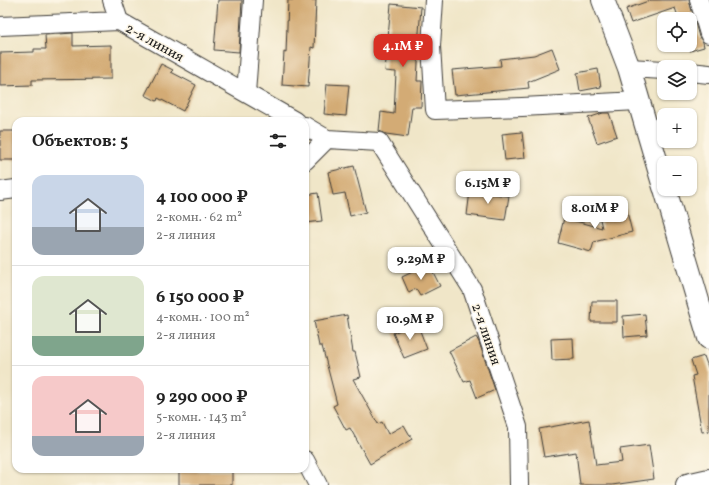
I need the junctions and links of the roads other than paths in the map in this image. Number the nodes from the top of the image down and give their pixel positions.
1 (112, 0) edge
2 (253, 0) edge
3 (434, 0) edge
4 (603, 0) edge
5 (698, 0) edge
6 (119, 21) junction
7 (0, 26) edge
8 (709, 34) edge
9 (629, 68) junction
10 (657, 70) edge
11 (697, 73) edge
12 (709, 74) edge
13 (246, 93) junction
14 (638, 101) junction
15 (288, 117) edge
16 (309, 128) edge
17 (328, 139) junction
18 (309, 157) edge
19 (657, 165) edge
20 (12, 190) edge
21 (0, 191) edge
22 (667, 196) edge
23 (705, 308) edge
24 (709, 338) edge
25 (309, 468) edge
26 (709, 481) edge
27 (318, 485) edge
28 (519, 485) edge
29 (687, 485) edge
30 (698, 485) edge

1 - 6 street
2 - 13 street
3 - 14 street
4 - 9 street
5 - 8 street
6 - 7 street, 2-я линия
6 - 13 street, 2-я линия
9 - 10 street
9 - 14 street
11 - 12 street
13 - 15 street, 2-я линия
14 - 19 street
16 - 17 street, 2-я линия
17 - 18 street
17 - 28 street, 2-я линия
20 - 21 street
22 - 23 street
23 - 24 street
25 - 27 street
26 - 29 street
26 - 30 street

